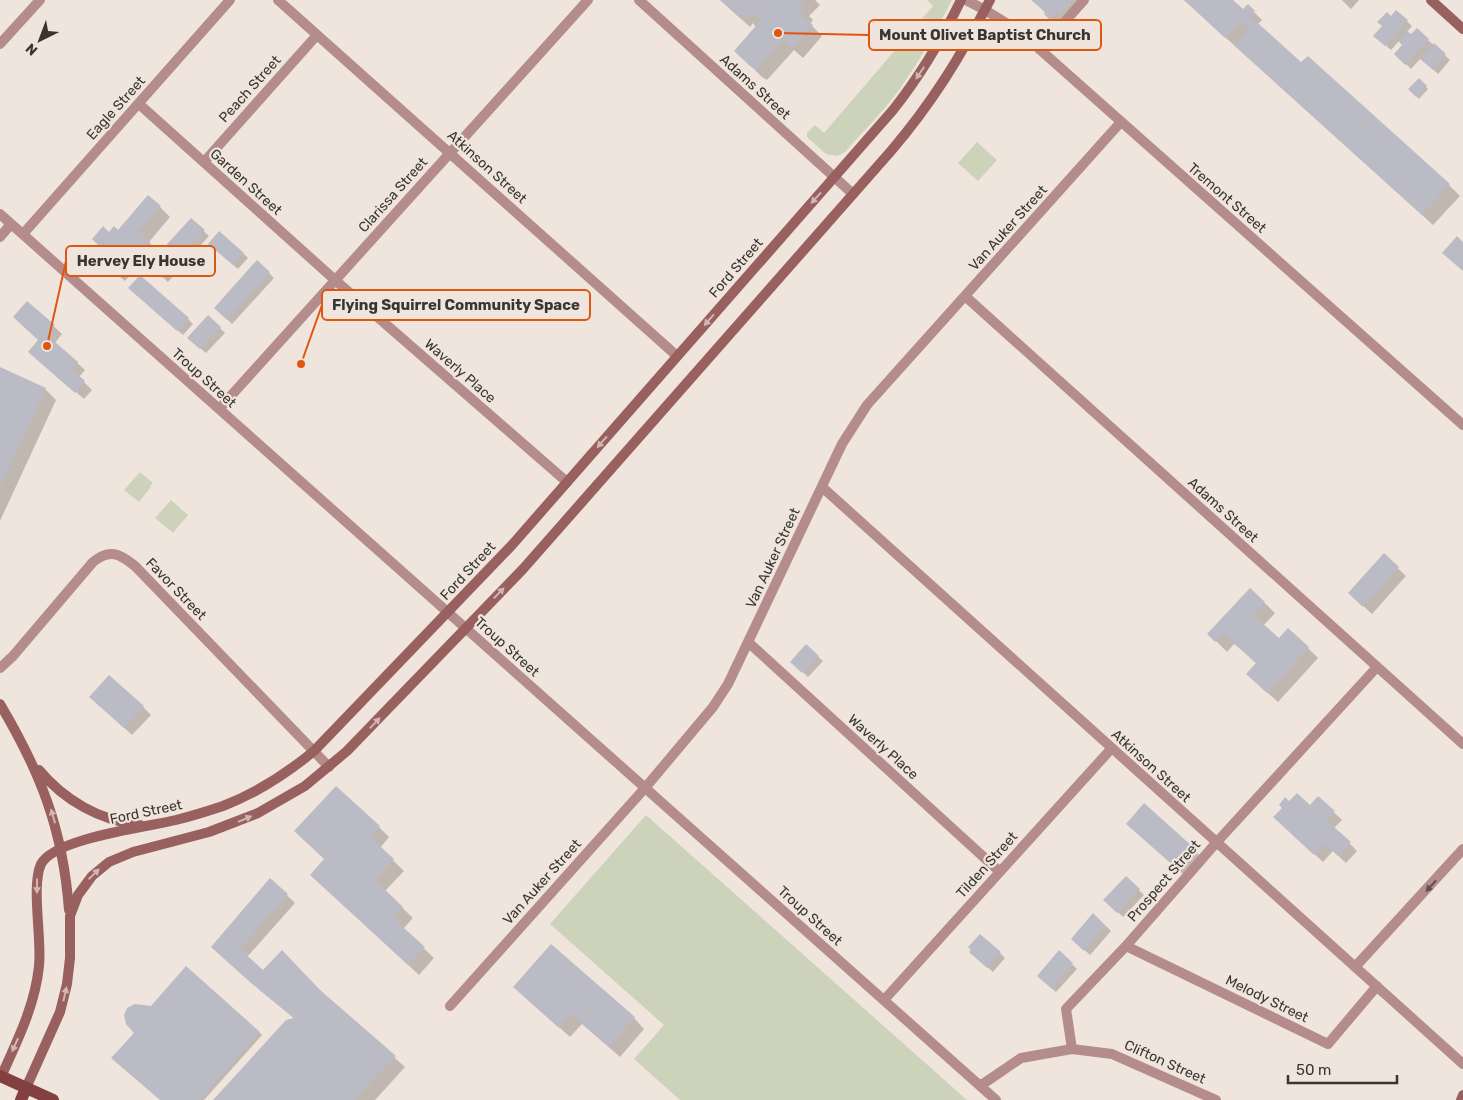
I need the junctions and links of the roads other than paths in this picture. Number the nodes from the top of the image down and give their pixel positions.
1 (40, 0) edge
2 (230, 0) edge
3 (278, 0) edge
4 (588, 0) edge
5 (639, 0) edge
6 (961, 0) edge
7 (966, 0) edge
8 (1084, 0) edge
9 (1431, 0) edge
10 (987, 5) edge
11 (1463, 29) edge
12 (317, 35) junction
13 (0, 44) edge
14 (1040, 50) junction
15 (139, 104) junction
16 (1120, 123) junction
17 (450, 153) junction
18 (204, 162) junction
19 (834, 178) junction
20 (853, 194) junction
21 (0, 214) edge
22 (11, 224) junction
23 (23, 234) junction
24 (0, 237) edge
25 (335, 280) junction
26 (965, 296) junction
27 (677, 356) junction
28 (219, 409) junction
29 (1463, 425) edge
30 (567, 482) junction
31 (822, 487) junction
32 (448, 613) junction
33 (466, 628) junction
34 (748, 642) junction
35 (1377, 666) junction
36 (0, 668) edge
37 (0, 704) edge
38 (1463, 744) edge
39 (1111, 749) junction
40 (314, 750) junction
41 (29, 754) junction
42 (329, 767) junction
43 (645, 788) junction
44 (151, 825) junction
45 (1216, 843) junction
46 (61, 848) junction
47 (1463, 849) edge
48 (1000, 872) junction
49 (70, 916) junction
50 (1126, 946) junction
51 (1355, 967) junction
52 (1377, 986) junction
53 (884, 1000) junction
54 (450, 1006) dead end
55 (1072, 1049) junction
56 (1463, 1064) edge
57 (0, 1077) edge
58 (980, 1086) junction
59 (26, 1088) junction
60 (1463, 1096) edge
61 (20, 1100) edge
62 (53, 1100) edge
63 (996, 1100) edge
64 (1216, 1100) edge
65 (1461, 1100) edge

1 - 13 street
2 - 15 street, Eagle Street
3 - 12 street, Atkinson Street
4 - 17 street, Clarissa Street
5 - 19 street, Adams Street
6 -> 19 main road, Ford Street
7 - 10 street, Tremont Street
8 - 14 street
9 - 11 main road
10 - 14 street, Tremont Street
10 - 20 main road
12 - 17 street, Atkinson Street
12 - 18 street, Peach Street
14 - 16 street, Tremont Street
15 - 18 street, Garden Street
15 - 23 street, Eagle Street
16 - 26 street, Van Auker Street
16 - 29 street, Tremont Street
17 - 25 street, Clarissa Street
17 - 27 street, Atkinson Street
18 - 25 street, Garden Street
19 - 20 street, Adams Street
19 -> 27 main road, Ford Street
33 -> 20 main road
21 - 22 street, Troup Street
22 - 23 street, Troup Street
22 - 24 street
23 - 28 street, Troup Street
25 - 28 street, Clarissa Street
25 - 30 street, Waverly Place
26 - 31 street, Van Auker Street
26 - 35 street, Adams Street
27 -> 30 main road, Ford Street
28 - 32 street, Troup Street
30 - 32 main road, Ford Street
31 - 34 street, Van Auker Street
31 - 39 street, Atkinson Street
32 - 33 street, Troup Street
32 - 40 main road, Ford Street
42 -> 33 main road
33 - 43 street, Troup Street
34 - 43 street, Van Auker Street
34 - 48 street, Waverly Place
35 - 38 street, Adams Street
35 - 45 street, Prospect Street
36 - 40 street, Favor Street
37 - 41 main road
39 - 45 street, Atkinson Street
39 - 48 street, Tilden Street
40 - 42 street, Favor Street
40 - 44 main road, Ford Street
41 - 44 main road
46 -> 41 main road
49 -> 42 main road
43 - 53 street, Troup Street
43 - 54 street, Van Auker Street
44 - 46 main road, Ford Street
45 - 50 street, Prospect Street
45 - 51 street, Atkinson Street
46 - 49 main road
46 -> 57 main road, Ford Street
47 -> 51 street
48 - 53 street, Tilden Street
59 -> 49 main road
50 - 52 street, Melody Street
50 - 55 street, Prospect Street
51 - 52 street, Atkinson Street
52 - 56 street, Atkinson Street
53 - 58 street, Troup Street
55 - 58 street
55 - 64 street, Clifton Street
57 - 59 main road
58 - 63 street, Troup Street
59 - 61 main road
59 - 62 main road
60 - 65 main road

